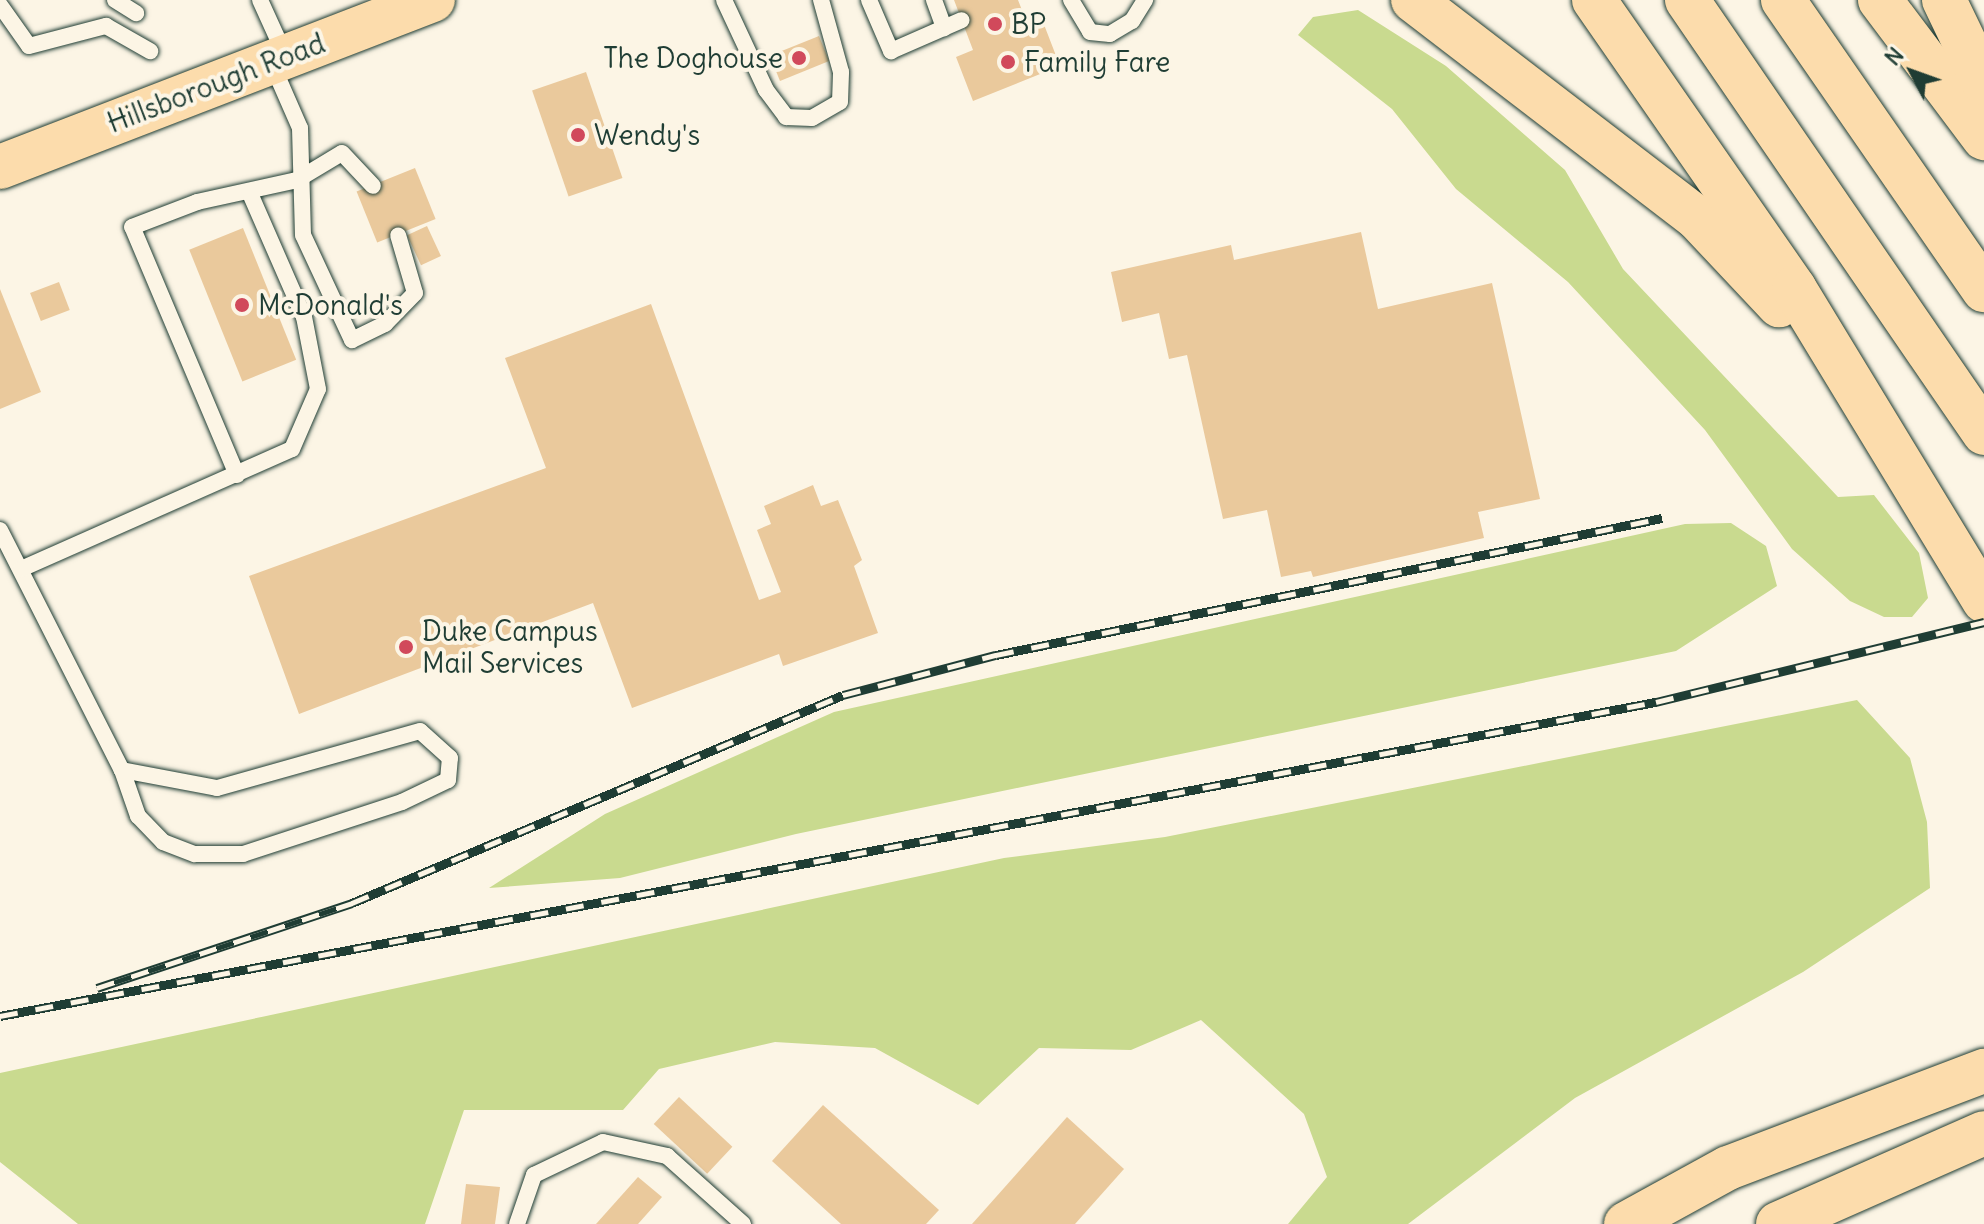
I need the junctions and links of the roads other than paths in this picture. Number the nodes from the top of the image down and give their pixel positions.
1 (115, 0) edge
2 (260, 0) edge
3 (433, 0) edge
4 (724, 0) edge
5 (821, 0) edge
6 (869, 0) edge
7 (934, 0) edge
8 (1071, 0) edge
9 (1145, 0) edge
10 (1413, 0) edge
11 (1594, 0) edge
12 (1687, 0) edge
13 (1783, 0) edge
14 (1880, 0) edge
15 (1944, 0) edge
16 (0, 5) edge
17 (136, 13) dead end
18 (962, 20) dead end
19 (944, 28) junction
20 (150, 51) dead end
21 (279, 59) junction
22 (1984, 83) edge
23 (1984, 138) edge
24 (0, 167) edge
25 (297, 180) junction
26 (373, 186) dead end
27 (249, 191) junction
28 (398, 235) dead end
29 (1984, 290) edge
30 (1854, 389) junction
31 (1984, 433) edge
32 (237, 475) junction
33 (0, 530) edge
34 (21, 569) junction
35 (1984, 601) edge
36 (122, 770) junction
37 (1984, 1071) edge
38 (1984, 1133) edge
39 (517, 1224) edge
40 (743, 1224) edge
41 (1626, 1224) edge
42 (1778, 1224) edge

1 - 17 lane
2 - 21 lane
3 - 21 main road, Hillsborough Road
4 - 5 lane
6 - 19 lane
7 - 19 lane
8 - 9 lane
10 - 30 main road
11 - 30 main road
12 - 31 main road
13 - 29 main road
14 - 23 main road
15 - 22 main road
16 - 20 lane
18 - 19 lane
21 - 24 main road, Hillsborough Road
21 - 25 lane
25 - 26 lane
25 - 27 lane
25 - 28 lane
27 - 32 lane
27 - 32 lane
30 - 35 main road
32 - 34 lane
33 - 34 lane
34 - 36 lane
36 - 36 lane
37 - 41 main road
38 - 42 main road
39 - 40 lane

